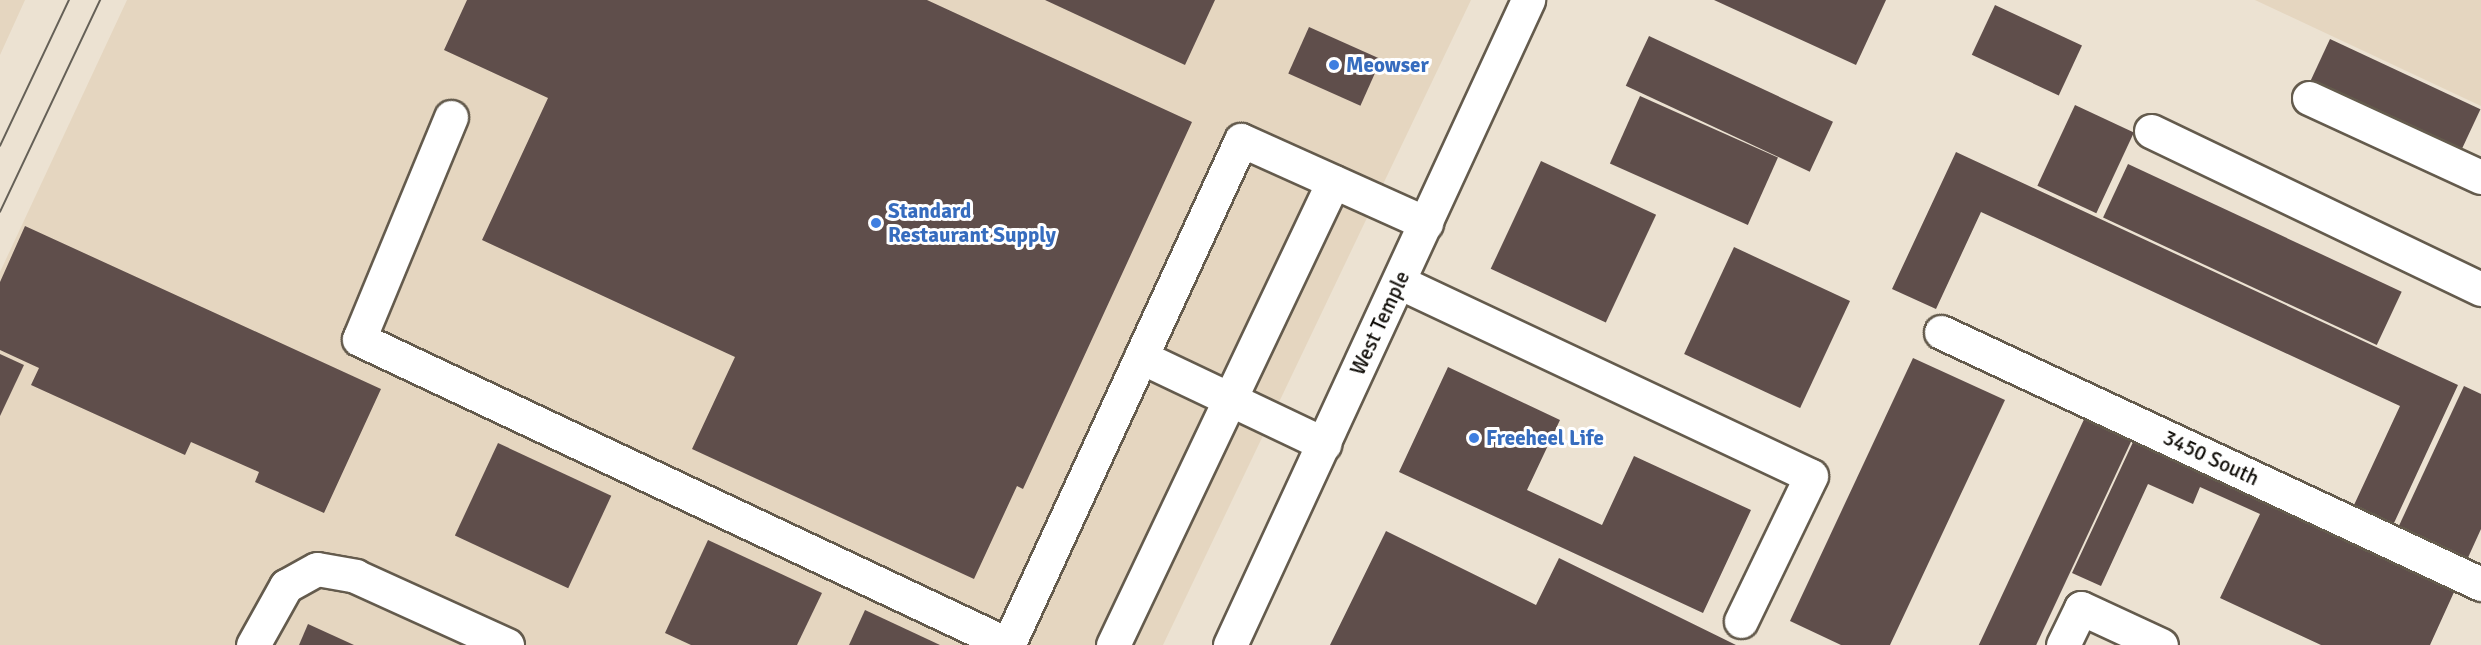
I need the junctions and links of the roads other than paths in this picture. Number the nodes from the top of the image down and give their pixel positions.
1 (1528, 0) edge
2 (2309, 98) dead end
3 (451, 117) dead end
4 (2151, 131) dead end
5 (2481, 177) edge
6 (1333, 182) junction
7 (1426, 223) junction
8 (1399, 282) junction
9 (2481, 289) edge
10 (1941, 332) dead end
11 (1141, 357) junction
12 (1230, 400) junction
13 (1324, 444) junction
14 (2481, 584) edge
15 (1741, 621) dead end
16 (254, 645) edge
17 (507, 645) edge
18 (1008, 645) edge
19 (1113, 645) edge
20 (1230, 645) edge
21 (2063, 645) edge
22 (2161, 645) edge

1 - 7 street, West Temple
2 - 5 street
3 - 18 street
4 - 9 street
6 - 7 street
6 - 11 street
6 - 12 street
7 - 8 street, West Temple
8 - 13 street, West Temple
8 - 15 street
10 - 14 street, 3450 South
11 - 12 street
11 - 18 street
12 - 13 street
12 - 19 street
13 - 20 street, West Temple
16 - 17 street
21 - 22 street

